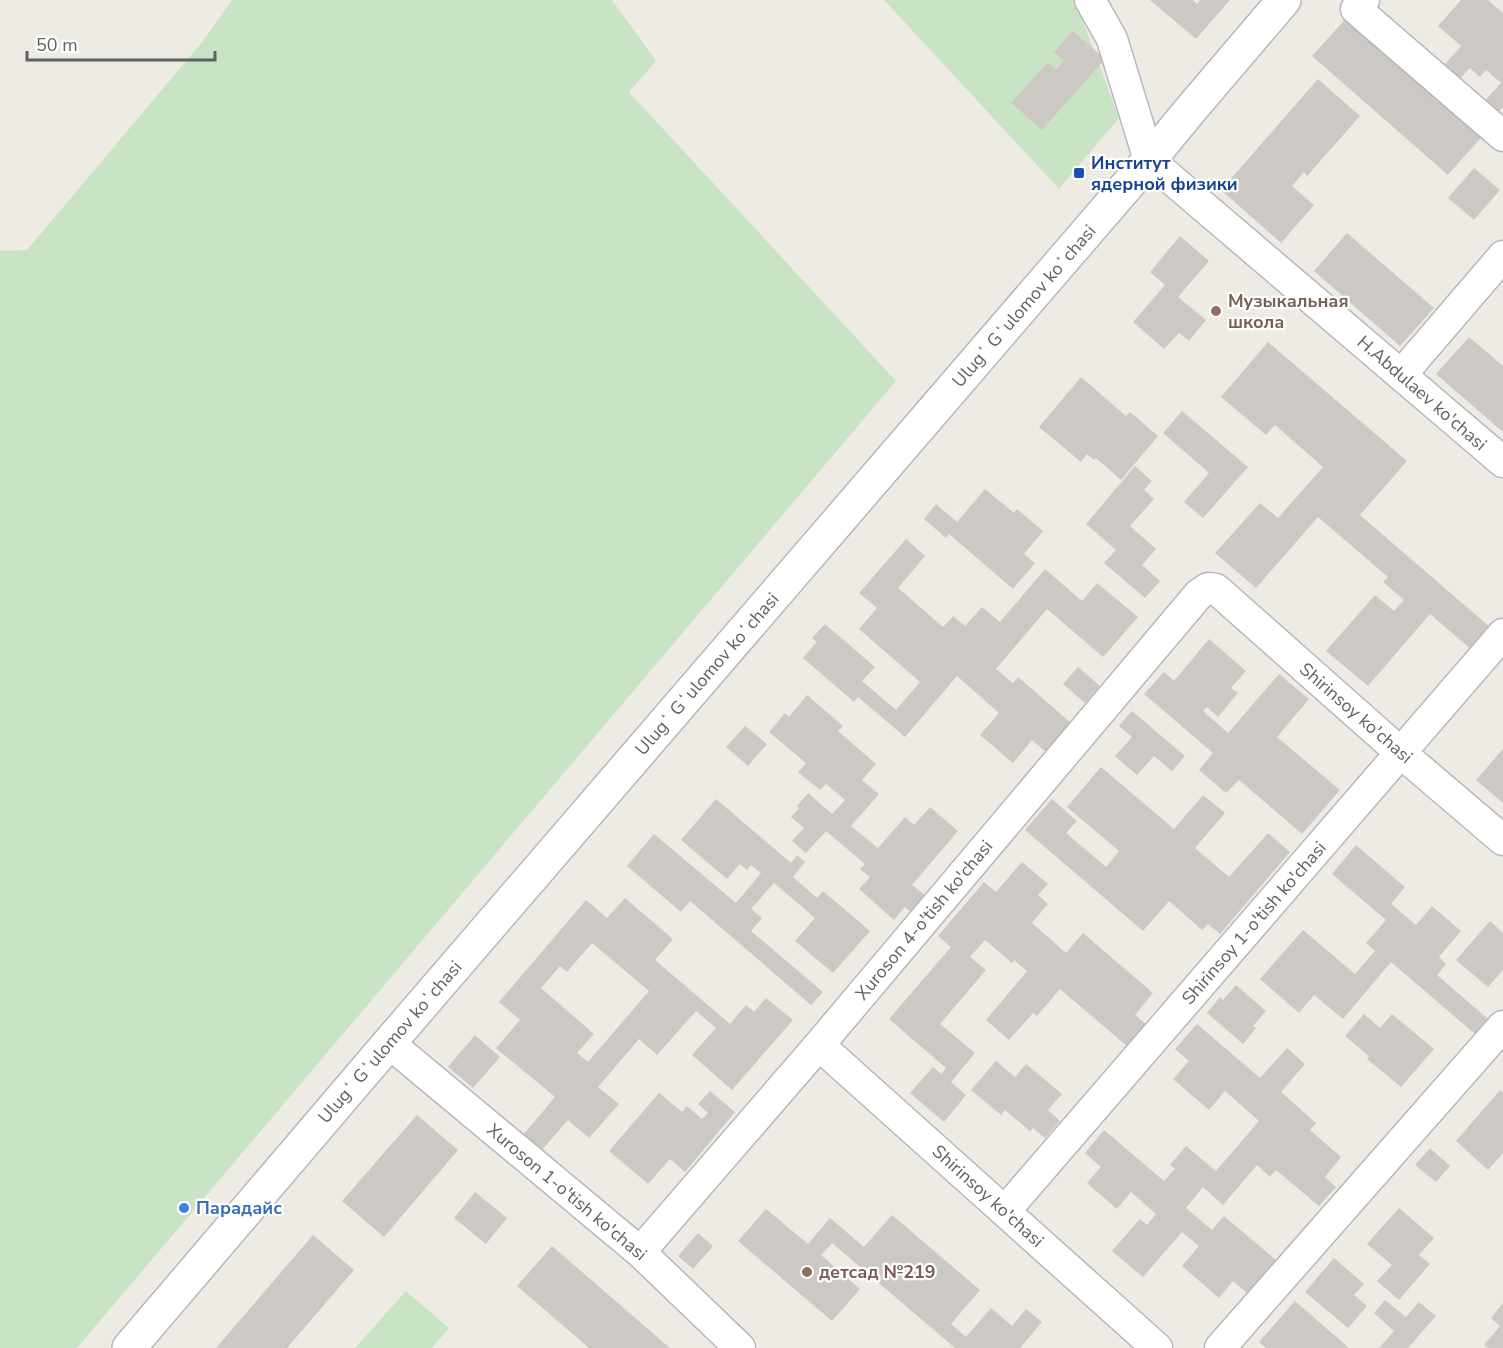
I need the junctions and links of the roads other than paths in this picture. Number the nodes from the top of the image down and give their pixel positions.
1 (1090, 0) edge
2 (1284, 0) edge
3 (1299, 0) edge
4 (1360, 5) edge
5 (1503, 136) edge
6 (1154, 164) junction
7 (1503, 256) edge
8 (1401, 375) junction
9 (1503, 462) edge
10 (1208, 588) joint
11 (1503, 634) edge
12 (1401, 753) junction
13 (1503, 840) edge
14 (1503, 1026) edge
15 (819, 1044) junction
16 (395, 1048) junction
17 (1005, 1211) junction
18 (640, 1252) junction
19 (731, 1345) edge
20 (129, 1348) edge
21 (147, 1348) edge
22 (1158, 1348) edge
23 (1220, 1348) edge

1 - 6 street
2 - 6 main road, Ulugʻ Gʻulomov koʻchasi
3 - 6 main road, Ulugʻ Gʻulomov koʻchasi
4 - 5 street
6 - 8 street, H.Abdulaev ko'chasi
6 - 16 main road, Ulugʻ Gʻulomov koʻchasi
7 - 8 street
8 - 9 street, H.Abdulaev ko'chasi
10 - 12 street, Shirinsoy ko'chasi
10 - 15 street, Xuroson 4-o'tish ko'chasi
11 - 12 street, Shirinsoy 1-o'tish ko'chasi
12 - 13 street, Shirinsoy ko'chasi
12 - 17 street, Shirinsoy 1-o'tish ko'chasi
14 - 23 street
15 - 17 street, Shirinsoy ko'chasi
15 - 18 street, Xuroson 4-o'tish ko'chasi
16 - 18 street, Хuroson 1-o'tish ko'chasi
16 - 20 main road, Ulugʻ Gʻulomov koʻchasi
16 - 21 main road, Ulugʻ Gʻulomov koʻchasi
17 - 22 street, Shirinsoy ko'chasi
18 - 19 street, Хuroson 1-o'tish ko'chasi

